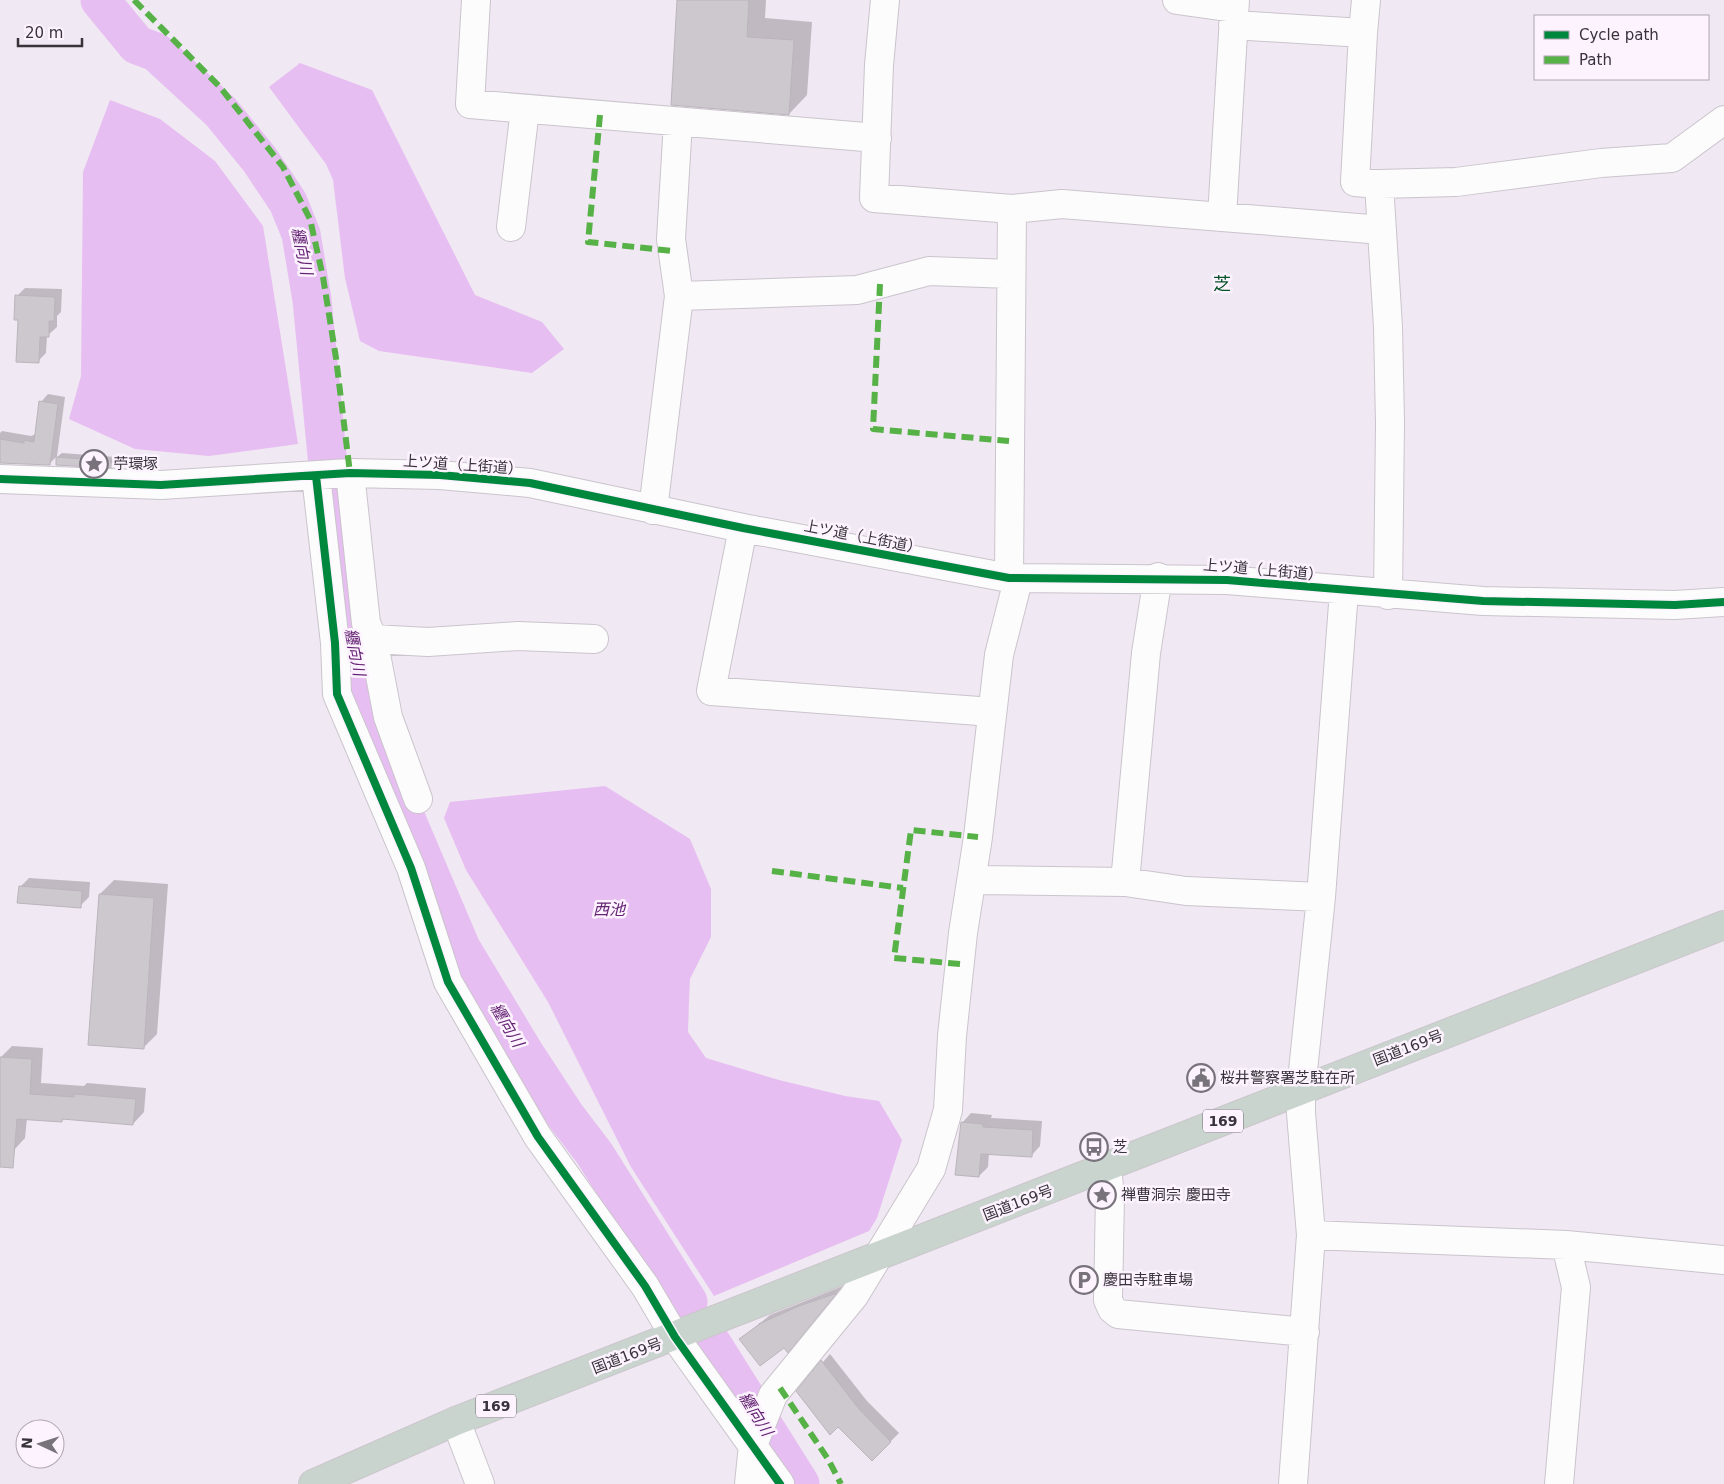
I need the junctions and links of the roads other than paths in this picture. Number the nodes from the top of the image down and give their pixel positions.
1 (476, 0) edge
2 (885, 0) edge
3 (1177, 0) edge
4 (1366, 0) edge
5 (1234, 11) edge
6 (1363, 33) junction
7 (525, 109) junction
8 (1724, 120) edge
9 (678, 122) junction
10 (878, 138) junction
11 (1379, 184) junction
12 (1012, 209) junction
13 (1222, 217) junction
14 (511, 227) dead end
15 (1382, 230) junction
16 (1011, 274) junction
17 (679, 296) junction
18 (333, 475) junction
19 (0, 479) edge
20 (653, 510) junction
21 (743, 528) junction
22 (1009, 578) junction
23 (1158, 578) junction
24 (1344, 591) junction
25 (1388, 595) junction
26 (1724, 602) edge
27 (594, 638) dead end
28 (373, 639) junction
29 (992, 712) junction
30 (418, 799) dead end
31 (972, 880) junction
32 (1125, 882) junction
33 (1321, 897) junction
34 (1724, 924) edge
35 (1301, 1090) junction
36 (1107, 1168) junction
37 (1311, 1235) junction
38 (1566, 1245) junction
39 (878, 1258) junction
40 (1724, 1260) edge
41 (1305, 1332) junction
42 (675, 1337) junction
43 (456, 1422) junction
44 (754, 1442) junction
45 (313, 1484) edge
46 (480, 1484) edge
47 (749, 1484) edge
48 (780, 1484) edge
49 (1293, 1484) edge
50 (1559, 1484) edge

1 - 7 street
2 - 10 street
3 - 5 street
4 - 6 street
5 - 6 street
5 - 13 street
6 - 11 street
7 - 9 street
7 - 14 street
8 - 11 street
9 - 10 street
9 - 17 street
10 - 12 street
11 - 15 street
12 - 13 street
12 - 16 street
13 - 15 street
15 - 25 street
16 - 17 street
16 - 22 street
17 - 20 street
18 - 19 street, 上ツ道（上街道）
18 - 20 street, 上ツ道（上街道）
18 - 28 street
18 - 42 street
20 - 21 street, 上ツ道（上街道）
21 - 22 street, 上ツ道（上街道）
21 - 29 street
22 - 23 street, 上ツ道（上街道）
22 - 29 street
23 - 24 street, 上ツ道（上街道）
23 - 32 street
24 - 25 street, 上ツ道（上街道）
24 - 33 street
25 - 26 street, 上ツ道（上街道）
27 - 28 street
28 - 30 street
29 - 31 street
31 - 32 street
31 - 39 street
32 - 33 street
33 - 35 street
34 - 35 highway, 国道169号 / 169
35 - 36 highway, 国道169号 / 169
35 - 37 street
36 - 39 highway, 国道169号 / 169
36 - 41 street
37 - 38 street
37 - 41 street
38 - 40 street
38 - 50 street
39 - 42 highway, 国道169号 / 169
39 - 44 street
41 - 49 street
42 - 43 highway, 国道169号 / 169
42 - 44 street
43 - 45 highway, 国道169号 / 169
43 - 46 street
44 - 47 street
44 - 48 street

